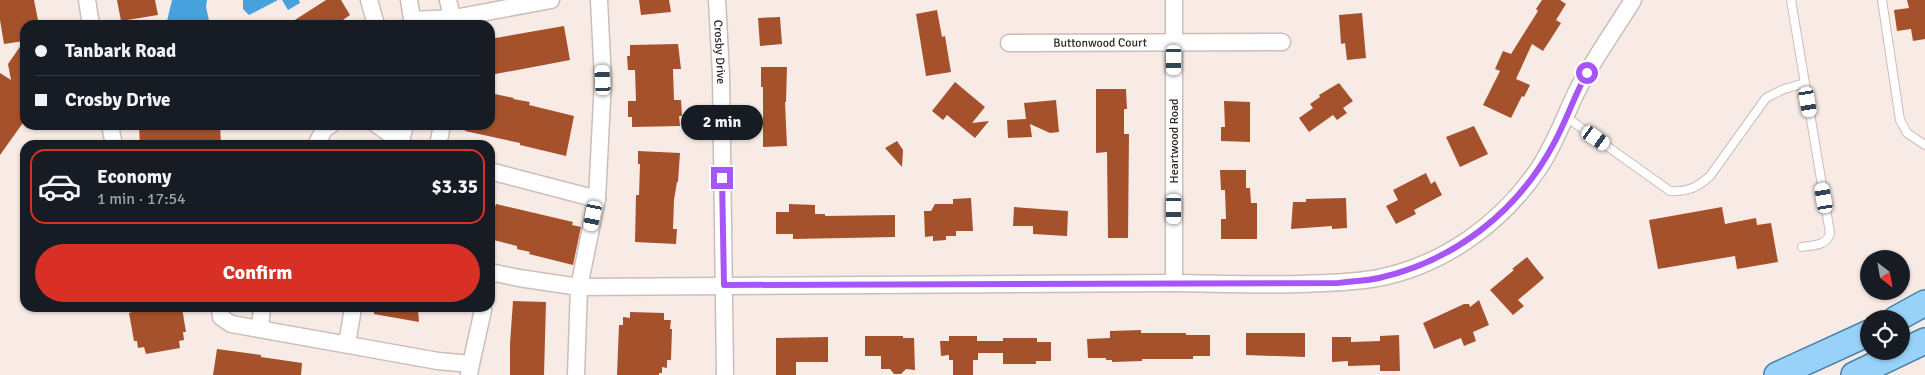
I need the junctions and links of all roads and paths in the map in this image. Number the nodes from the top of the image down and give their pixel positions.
1 (87, 0) edge
2 (370, 0) edge
3 (409, 0) edge
4 (448, 0) edge
5 (552, 0) edge
6 (599, 0) edge
7 (717, 0) edge
8 (1174, 0) edge
9 (1633, 0) edge
10 (1791, 0) edge
11 (1882, 0) edge
12 (90, 20) edge
13 (375, 20) edge
14 (413, 20) edge
15 (454, 20) edge
16 (459, 20) edge
17 (1009, 42) dead end
18 (1174, 42) junction
19 (1282, 42) dead end
20 (1805, 83) junction
21 (1566, 117) junction
22 (383, 130) edge
23 (396, 140) edge
24 (1925, 145) edge
25 (495, 172) edge
26 (597, 199) junction
27 (1802, 247) dead end
28 (495, 273) edge
29 (1174, 283) junction
30 (724, 285) junction
31 (579, 287) junction
32 (1925, 303) edge
33 (1910, 311) edge
34 (220, 312) edge
35 (262, 312) edge
36 (352, 312) edge
37 (483, 312) edge
38 (260, 328) junction
39 (1860, 337) edge
40 (1925, 341) edge
41 (347, 344) junction
42 (470, 369) edge
43 (576, 375) edge
44 (725, 375) edge
45 (1777, 375) edge
46 (1854, 375) edge

1 - 12 street
2 - 13 street
3 - 14 street
4 - 15 street
5 - 16 street
6 - 26 street
7 - 30 street, Crosby Drive
8 - 18 street, Heartwood Road
9 - 21 street
10 - 20 lane
11 - 24 lane
17 - 18 street, Buttonwood Court
18 - 19 street, Buttonwood Court
18 - 29 street, Heartwood Road
20 - 21 lane
20 - 27 lane
21 - 29 street
22 - 23 street
25 - 26 street
26 - 31 street
28 - 31 street
29 - 30 street
30 - 31 street
30 - 44 street, Crosby Drive
31 - 43 street
32 - 33 main road
34 - 38 street
35 - 38 street
36 - 41 street
37 - 42 street
38 - 41 street
39 - 45 main road
40 - 46 main road
41 - 42 street

